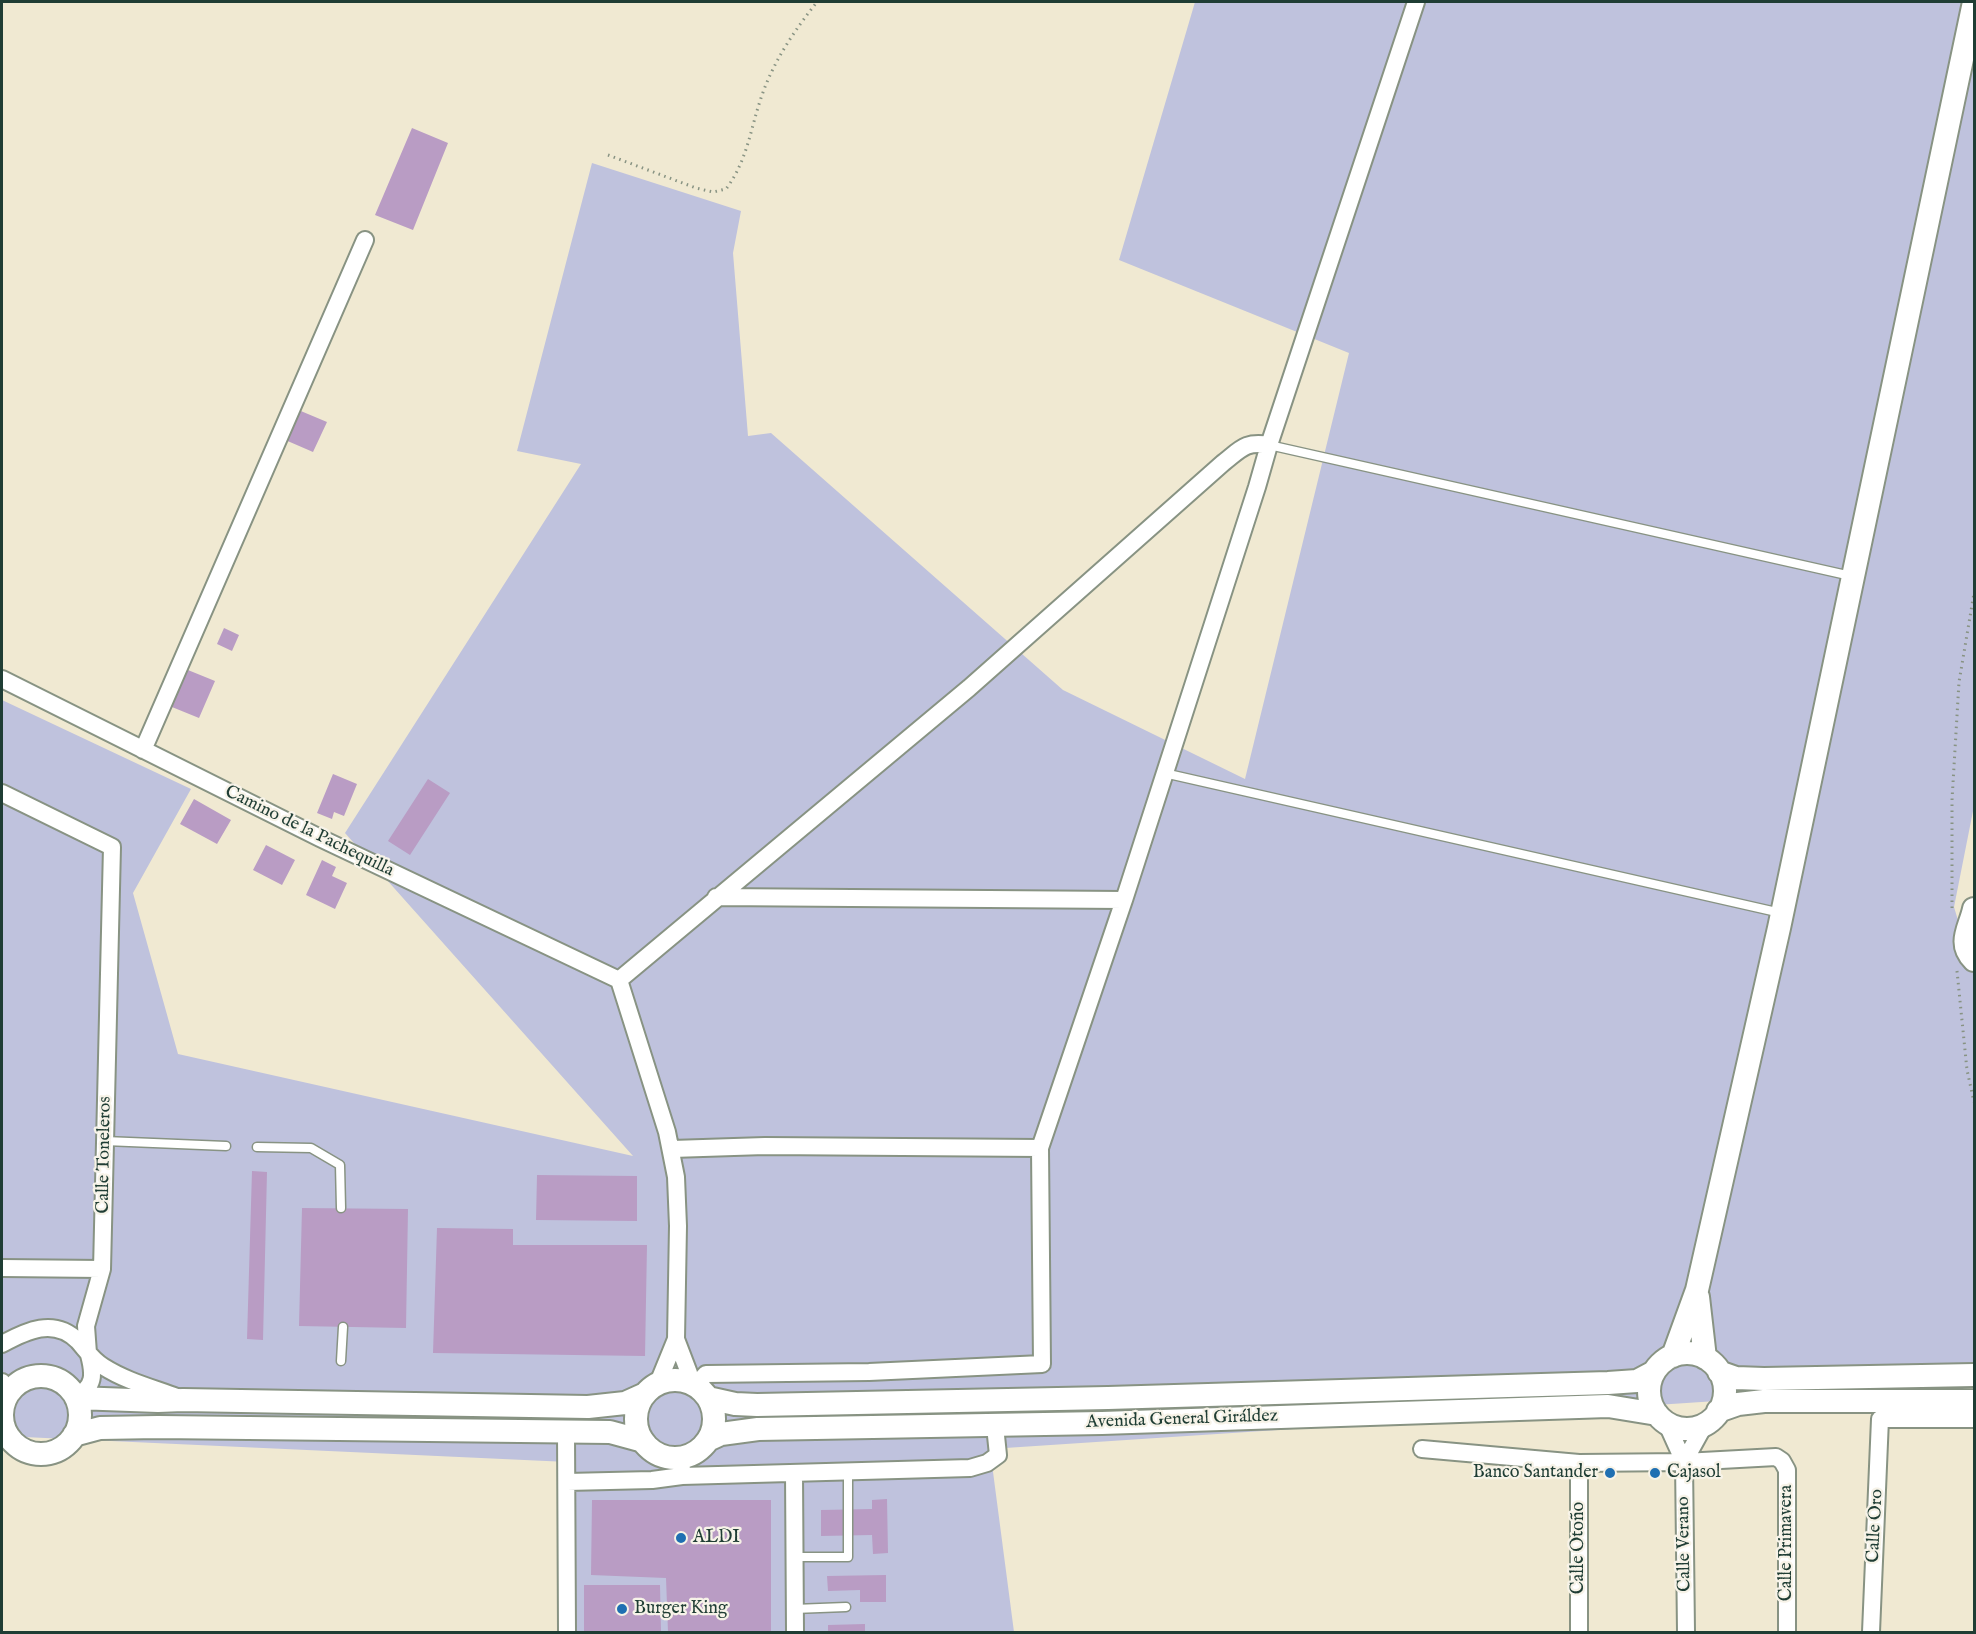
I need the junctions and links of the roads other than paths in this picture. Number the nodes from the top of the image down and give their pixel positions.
1 (1416, 2) edge
2 (1974, 2) edge
3 (365, 240) dead end
4 (1269, 445) junction
5 (1855, 576) junction
6 (2, 679) edge
7 (143, 750) junction
8 (1164, 773) junction
9 (2, 793) edge
10 (716, 897) junction
11 (1124, 900) junction
12 (1783, 913) junction
13 (1968, 916) edge
14 (1970, 963) edge
15 (619, 980) junction
16 (105, 1141) junction
17 (226, 1146) dead end
18 (257, 1147) dead end
19 (1040, 1148) junction
20 (672, 1149) junction
21 (341, 1208) dead end
22 (2, 1268) edge
23 (102, 1269) junction
24 (1697, 1290) junction
25 (343, 1327) dead end
26 (676, 1339) junction
27 (2, 1344) edge
28 (89, 1354) junction
29 (1673, 1356) junction
30 (342, 1361) dead end
31 (1712, 1365) junction
32 (1654, 1372) junction
33 (1974, 1375) edge
34 (697, 1381) junction
35 (651, 1388) junction
36 (5, 1390) edge
37 (76, 1397) junction
38 (183, 1400) junction
39 (1974, 1401) edge
40 (1712, 1417) junction
41 (1661, 1418) junction
42 (1974, 1419) edge
43 (996, 1426) junction
44 (566, 1432) junction
45 (74, 1435) junction
46 (708, 1440) junction
47 (11, 1442) edge
48 (643, 1442) junction
49 (1422, 1449) dead end
50 (1684, 1462) junction
51 (1579, 1463) junction
52 (682, 1467) junction
53 (848, 1472) junction
54 (794, 1473) junction
55 (567, 1482) junction
56 (794, 1557) junction
57 (846, 1607) dead end
58 (794, 1609) junction
59 (567, 1632) edge
60 (795, 1632) edge
61 (1579, 1632) edge
62 (1686, 1632) edge
63 (1787, 1632) edge
64 (1871, 1632) edge

1 - 4 street
2 - 5 main road
3 - 7 street
4 - 5 lane
4 - 8 street
4 - 10 street
5 - 12 main road
6 - 7 street, Camino de la Pachequilla
7 - 15 street, Camino de la Pachequilla
8 - 11 street
8 - 12 lane
9 - 16 street, Calle Toneleros
10 - 11 street
10 - 15 street
11 - 19 street
12 - 24 main road
13 - 14 main road
15 - 20 street
16 - 17 lane
16 - 23 street, Calle Toneleros
18 - 21 lane
19 - 20 street
19 - 34 street
20 - 26 street
22 - 23 street
23 - 28 street, Calle Toneleros
24 - 29 main road
24 - 31 main road
25 - 30 lane
26 - 34 street
26 - 35 street
27 - 28 street
28 - 37 street, Calle Toneleros
28 - 38 street
29 - 31 main road
29 - 32 main road
31 - 33 main road
31 - 40 main road
32 - 34 main road, Avenida General Giráldez
32 - 41 main road
34 - 35 main road
34 - 46 main road
35 - 38 main road
35 - 48 main road
36 - 37 main road
36 - 47 main road
37 - 38 main road
37 - 45 main road
39 - 40 main road
40 - 41 main road
40 - 50 street
41 - 43 main road, Avenida General Giráldez
41 - 50 street, Calle Verano
42 - 64 street, Calle Oro
43 - 46 main road, Avenida General Giráldez
43 - 53 street
44 - 45 main road
44 - 48 main road
44 - 55 street
45 - 47 main road
46 - 52 main road
48 - 52 main road
49 - 51 street
50 - 51 street
50 - 62 street, Calle Verano
50 - 63 street, Calle Primavera
51 - 61 street, Calle Otoño
52 - 54 street
52 - 55 street
53 - 54 street
53 - 56 lane
54 - 56 street
55 - 59 street
56 - 58 street
57 - 58 lane
58 - 60 street

